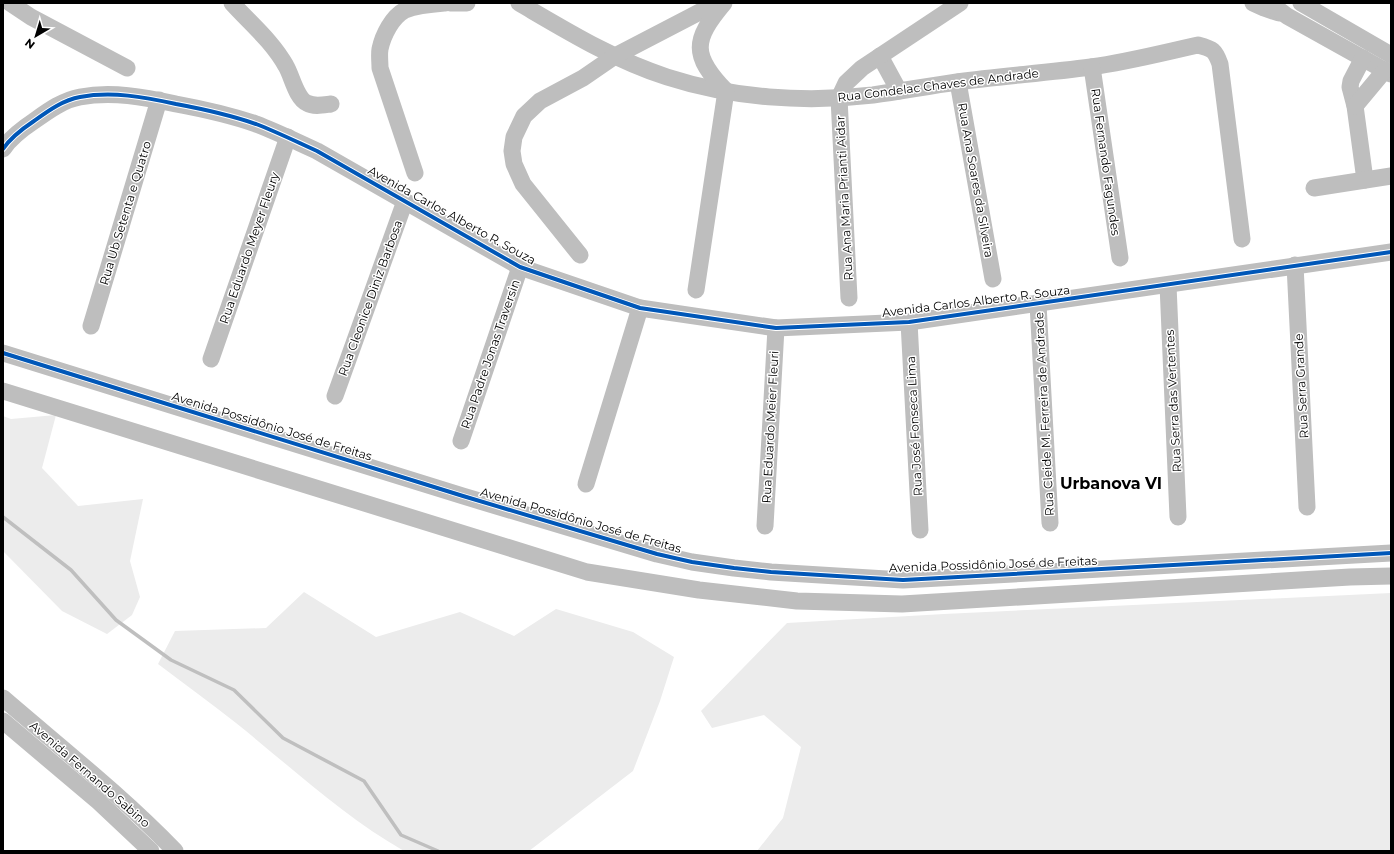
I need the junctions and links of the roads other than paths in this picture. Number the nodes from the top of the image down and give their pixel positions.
1 (10, 3) edge
2 (232, 3) edge
3 (445, 3) edge
4 (450, 3) edge
5 (467, 3) edge
6 (519, 3) edge
7 (717, 3) edge
8 (724, 3) edge
9 (960, 3) edge
10 (1253, 3) edge
11 (1270, 3) edge
12 (1301, 3) edge
13 (1291, 9) edge
14 (615, 56) junction
15 (880, 56) junction
16 (1363, 58) junction
17 (1389, 66) edge
18 (1092, 67) junction
19 (127, 68) dead end
20 (958, 82) junction
21 (726, 91) junction
22 (899, 91) junction
23 (840, 98) junction
24 (159, 100) junction
25 (331, 104) dead end
26 (1354, 106) junction
27 (288, 137) junction
28 (3, 150) edge
29 (415, 172) dead end
30 (1391, 176) edge
31 (1365, 180) junction
32 (1314, 188) dead end
33 (405, 201) junction
34 (1242, 239) dead end
35 (1391, 252) edge
36 (580, 255) dead end
37 (1120, 258) dead end
38 (1295, 265) junction
39 (520, 267) junction
40 (993, 279) dead end
41 (1168, 285) junction
42 (696, 290) dead end
43 (849, 298) dead end
44 (1038, 304) junction
45 (640, 308) junction
46 (909, 322) junction
47 (91, 326) dead end
48 (776, 328) junction
49 (3, 353) edge
50 (211, 359) dead end
51 (3, 391) edge
52 (335, 396) dead end
53 (460, 441) dead end
54 (586, 484) dead end
55 (1307, 507) dead end
56 (1178, 517) dead end
57 (1050, 523) dead end
58 (765, 526) dead end
59 (920, 530) dead end
60 (1391, 553) edge
61 (1391, 576) edge
62 (3, 698) edge
63 (3, 721) edge
64 (151, 851) edge
65 (175, 851) edge

1 - 19 street
2 - 25 street
3 - 29 street
4 - 5 street
6 - 14 street, Rua Condelac Chaves de Andrade
7 - 14 street
8 - 21 street
9 - 15 street
10 - 13 street
11 - 13 street
12 - 17 street
13 - 16 street
14 - 21 street, Rua Condelac Chaves de Andrade
14 - 36 street
15 - 22 street
15 - 23 street
16 - 17 street
16 - 26 street
17 - 26 street
18 - 20 street, Rua Condelac Chaves de Andrade
18 - 34 street, Rua Condelac Chaves de Andrade
18 - 37 street, Rua Fernando Fagundes
20 - 22 street, Rua Condelac Chaves de Andrade
20 - 40 street, Rua Ana Soares da Silveira
21 - 23 street, Rua Condelac Chaves de Andrade
21 - 42 street
22 - 23 street, Rua Condelac Chaves de Andrade
23 - 43 street, Rua Ana Maria Prianti Aidar
24 - 27 street, Avenida Carlos Alberto R. Souza
24 - 28 street, Avenida Carlos Alberto R. Souza
24 - 47 street, Rua Ub Setenta e Quatro
26 - 31 street
27 - 33 street, Avenida Carlos Alberto R. Souza
27 - 50 street, Rua Eduardo Meyer Fleury
30 - 31 street
31 - 32 street
33 - 39 street, Avenida Carlos Alberto R. Souza
33 - 52 street, Rua Cleonice Diniz Barbosa
35 - 38 street, Avenida Carlos Alberto R. Souza
38 - 41 street, Avenida Carlos Alberto R. Souza
38 - 55 street, Rua Serra Grande
39 - 45 street, Avenida Carlos Alberto R. Souza
39 - 53 street, Rua Padre Jonas Traversin
41 - 44 street, Avenida Carlos Alberto R. Souza
41 - 56 street, Rua Serra das Vertentes
44 - 46 street, Avenida Carlos Alberto R. Souza
44 - 57 street, Rua Cleide M. Ferreira de Andrade
45 - 48 street, Avenida Carlos Alberto R. Souza
45 - 54 street
46 - 48 street, Avenida Carlos Alberto R. Souza
46 - 59 street, Rua José Fonseca Lima
48 - 58 street, Rua Eduardo Meier Fleuri
49 - 60 street, Avenida Possidônio José de Freitas
51 - 61 street
62 - 65 street, Avenida Fernando Sabino
63 - 64 street, Avenida Fernando Sabino

